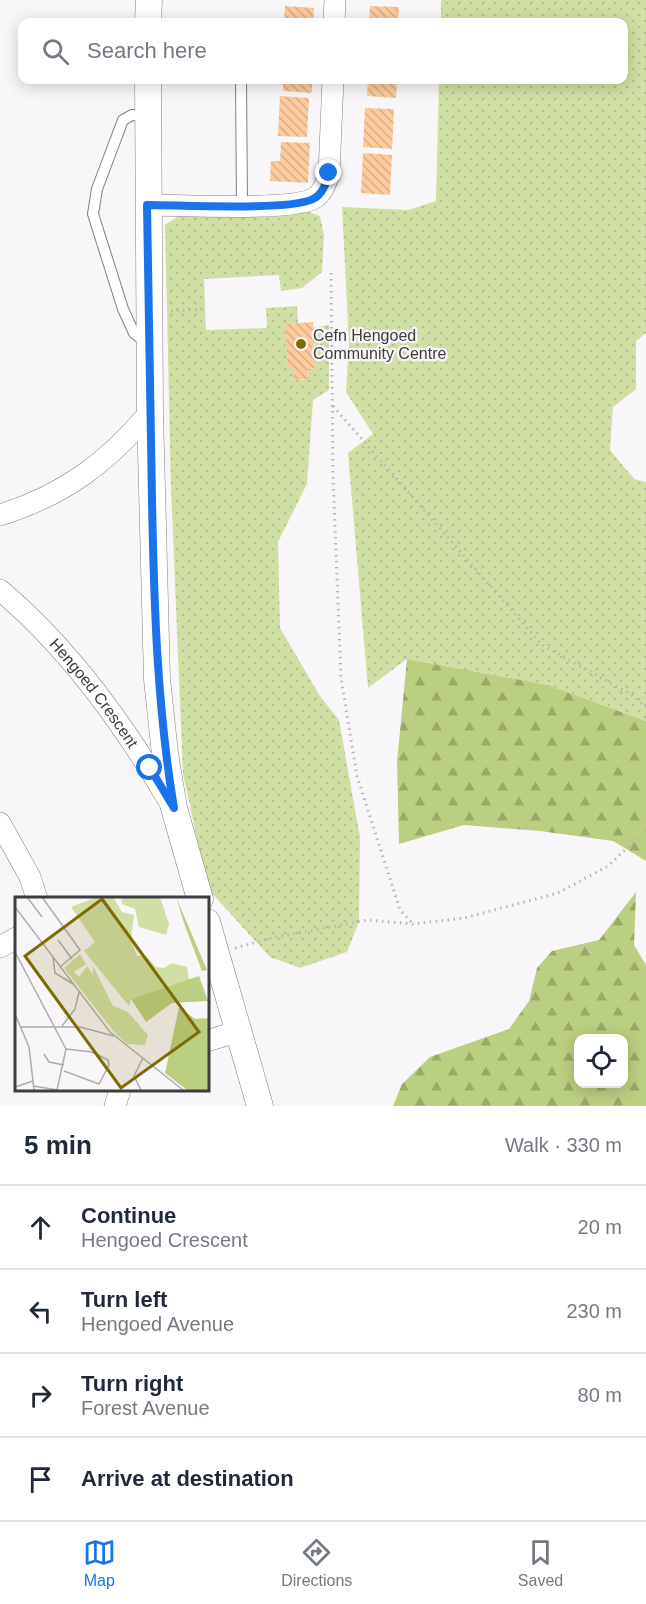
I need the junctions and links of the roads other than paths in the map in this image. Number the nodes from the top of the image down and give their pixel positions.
1 (149, 0) edge
2 (334, 0) edge
3 (148, 18) edge
4 (334, 18) edge
5 (148, 84) edge
6 (241, 84) edge
7 (333, 84) edge
8 (147, 116) junction
9 (147, 205) junction
10 (242, 205) junction
11 (149, 346) junction
12 (150, 412) junction
13 (0, 514) edge
14 (0, 590) edge
15 (174, 808) junction
16 (0, 823) edge
17 (37, 897) edge
18 (199, 897) edge
19 (208, 925) edge
20 (15, 939) edge
21 (0, 947) edge
22 (239, 1031) junction
23 (208, 1041) edge
24 (119, 1091) edge
25 (115, 1106) edge
26 (260, 1106) edge

1 - 3 street
2 - 4 street
5 - 8 street
6 - 10 lane
7 - 10 street
8 - 9 street
8 - 11 lane
9 - 10 street
9 - 11 street
11 - 12 street
12 - 13 street
12 - 15 street
14 - 15 street, Hengoed Crescent
15 - 18 street
16 - 17 street
19 - 22 street
20 - 21 street
22 - 23 street
22 - 26 street
24 - 25 street

